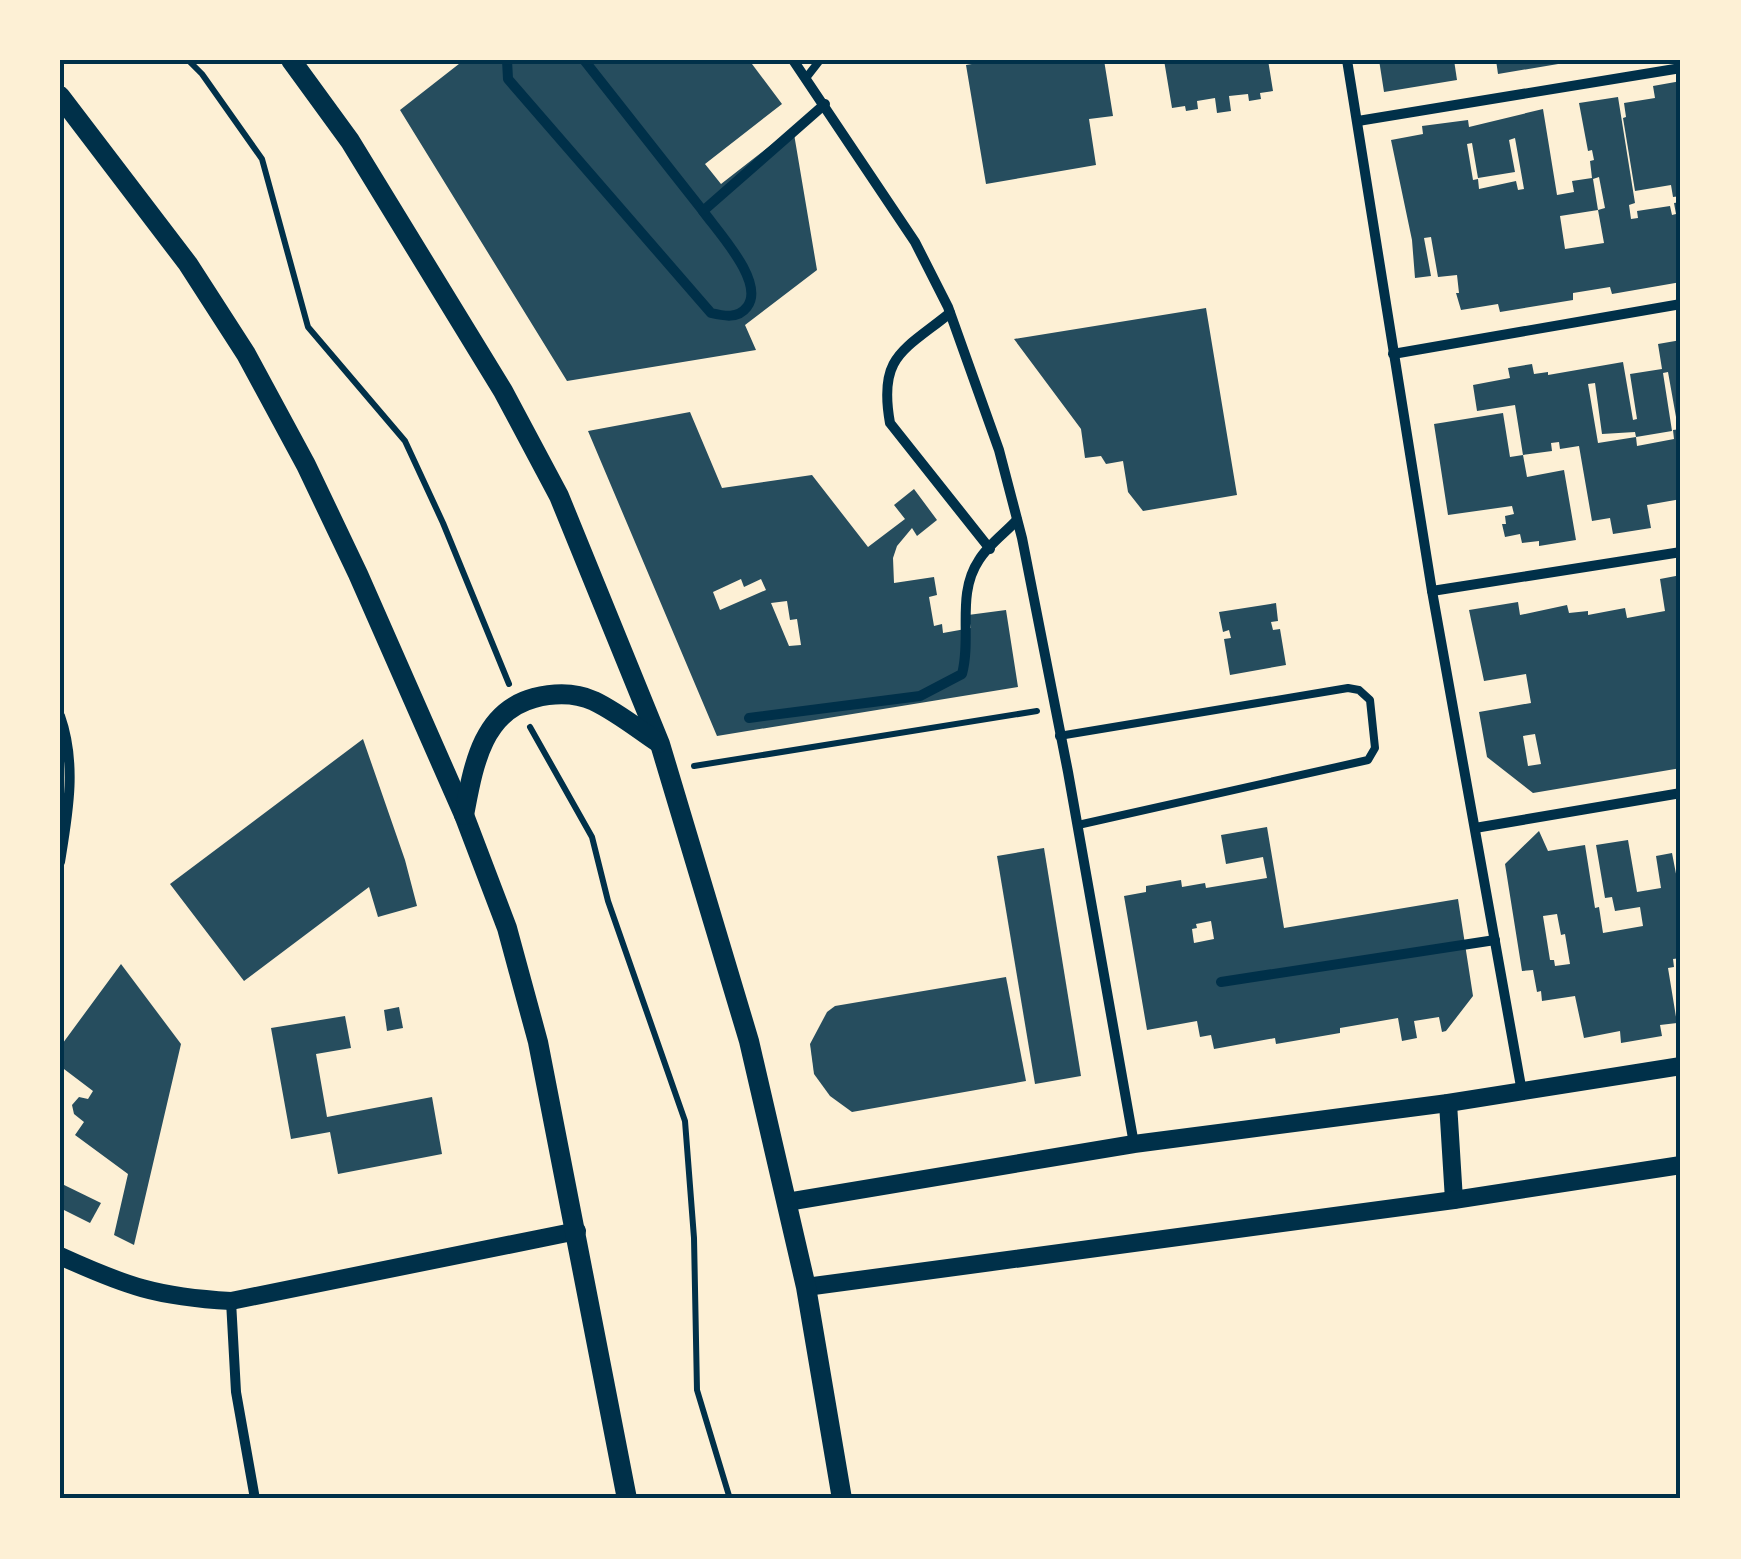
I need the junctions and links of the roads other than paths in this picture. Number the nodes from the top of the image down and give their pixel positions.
1 (291, 60) edge
2 (506, 60) edge
3 (584, 60) edge
4 (794, 60) edge
5 (820, 60) edge
6 (1347, 60) edge
7 (1681, 68) edge
8 (806, 78) junction
9 (60, 96) edge
10 (825, 104) junction
11 (1358, 121) junction
12 (703, 212) junction
13 (1681, 304) edge
14 (950, 313) junction
15 (1393, 354) junction
16 (1017, 520) junction
17 (990, 548) junction
18 (1681, 552) edge
19 (1432, 591) junction
20 (60, 716) edge
21 (749, 718) dead end
22 (1058, 736) junction
23 (660, 744) junction
24 (1681, 793) edge
25 (464, 815) junction
26 (1078, 825) junction
27 (1475, 828) junction
28 (60, 862) edge
29 (1495, 940) junction
30 (1221, 982) dead end
31 (1681, 1066) edge
32 (1522, 1092) junction
33 (1448, 1104) junction
34 (1134, 1144) junction
35 (1681, 1165) edge
36 (1454, 1200) junction
37 (786, 1202) junction
38 (577, 1231) junction
39 (60, 1256) edge
40 (806, 1286) junction
41 (230, 1301) junction
42 (255, 1499) edge
43 (627, 1499) edge
44 (842, 1499) edge

1 - 23 main road
2 - 12 street
3 - 12 street
4 - 8 street
5 - 8 lane
6 - 11 street
7 - 11 street
8 - 10 street
9 - 25 main road
10 - 12 street
10 - 14 street
11 - 15 street
13 - 15 street
14 - 16 street
14 - 17 street
15 - 19 street
16 - 17 street
16 - 22 street
17 - 21 street
18 - 19 street
19 - 27 street
20 - 28 street
22 - 26 street
22 - 26 lane
23 - 25 main road
23 - 37 main road
24 - 27 street
25 - 38 main road
26 - 34 street
27 - 29 street
29 - 30 street
29 - 32 street
31 - 32 street
32 - 33 street
33 - 34 street
33 - 36 street
34 - 37 street
35 - 36 street
36 - 40 street
37 - 40 main road
38 - 41 street
38 - 43 main road
39 - 41 street
40 - 44 main road
41 - 42 street

